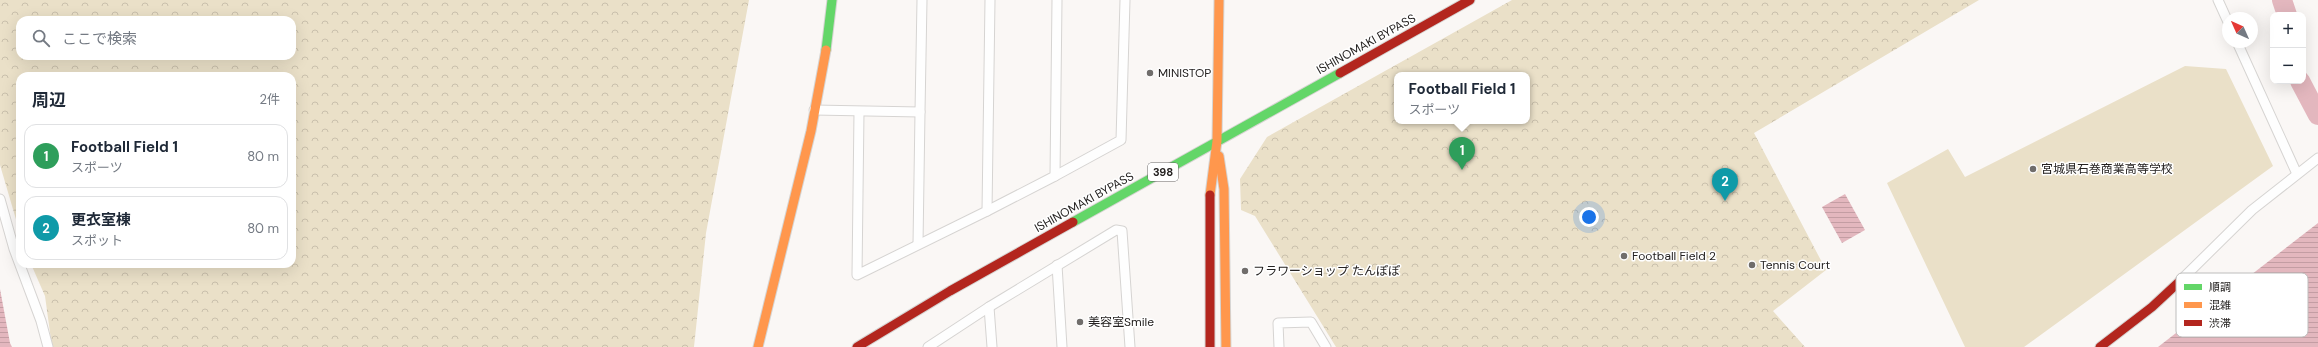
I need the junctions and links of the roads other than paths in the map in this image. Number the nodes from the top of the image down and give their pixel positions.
1 (832, 0) edge
2 (922, 0) edge
3 (990, 0) edge
4 (1057, 0) edge
5 (1125, 0) edge
6 (1219, 0) edge
7 (1470, 0) edge
8 (2218, 0) edge
9 (2223, 12) edge
10 (2240, 48) edge
11 (814, 110) junction
12 (859, 112) junction
13 (920, 112) junction
14 (1217, 141) junction
15 (2318, 158) edge
16 (2297, 174) junction
17 (1055, 176) junction
18 (0, 199) edge
19 (987, 211) junction
20 (918, 244) junction
21 (16, 254) edge
22 (1057, 265) junction
23 (21, 268) edge
24 (2188, 273) edge
25 (2176, 285) edge
26 (989, 306) junction
27 (48, 347) edge
28 (758, 347) edge
29 (857, 347) edge
30 (928, 347) edge
31 (992, 347) edge
32 (1062, 347) edge
33 (1130, 347) edge
34 (1210, 347) edge
35 (1226, 347) edge
36 (1279, 347) edge
37 (1326, 347) edge
38 (2100, 347) edge

1 - 11 main road
2 - 13 street
3 - 19 street
4 - 17 street
5 - 17 street
6 - 14 main road
7 - 14 main road, ISHINOMAKI BYPASS / 398
8 - 9 street
10 - 16 street
11 - 12 street
11 - 28 main road
12 - 13 street
12 - 20 street
13 - 20 street
14 - 29 main road, ISHINOMAKI BYPASS / 398
14 - 34 main road
14 - 35 main road
15 - 16 street
16 - 24 street
17 - 19 street
18 - 21 street
19 - 20 street
22 - 26 street
22 - 32 street
22 - 33 street
23 - 27 street
25 - 38 main road
26 - 30 street
26 - 31 street
36 - 37 street

